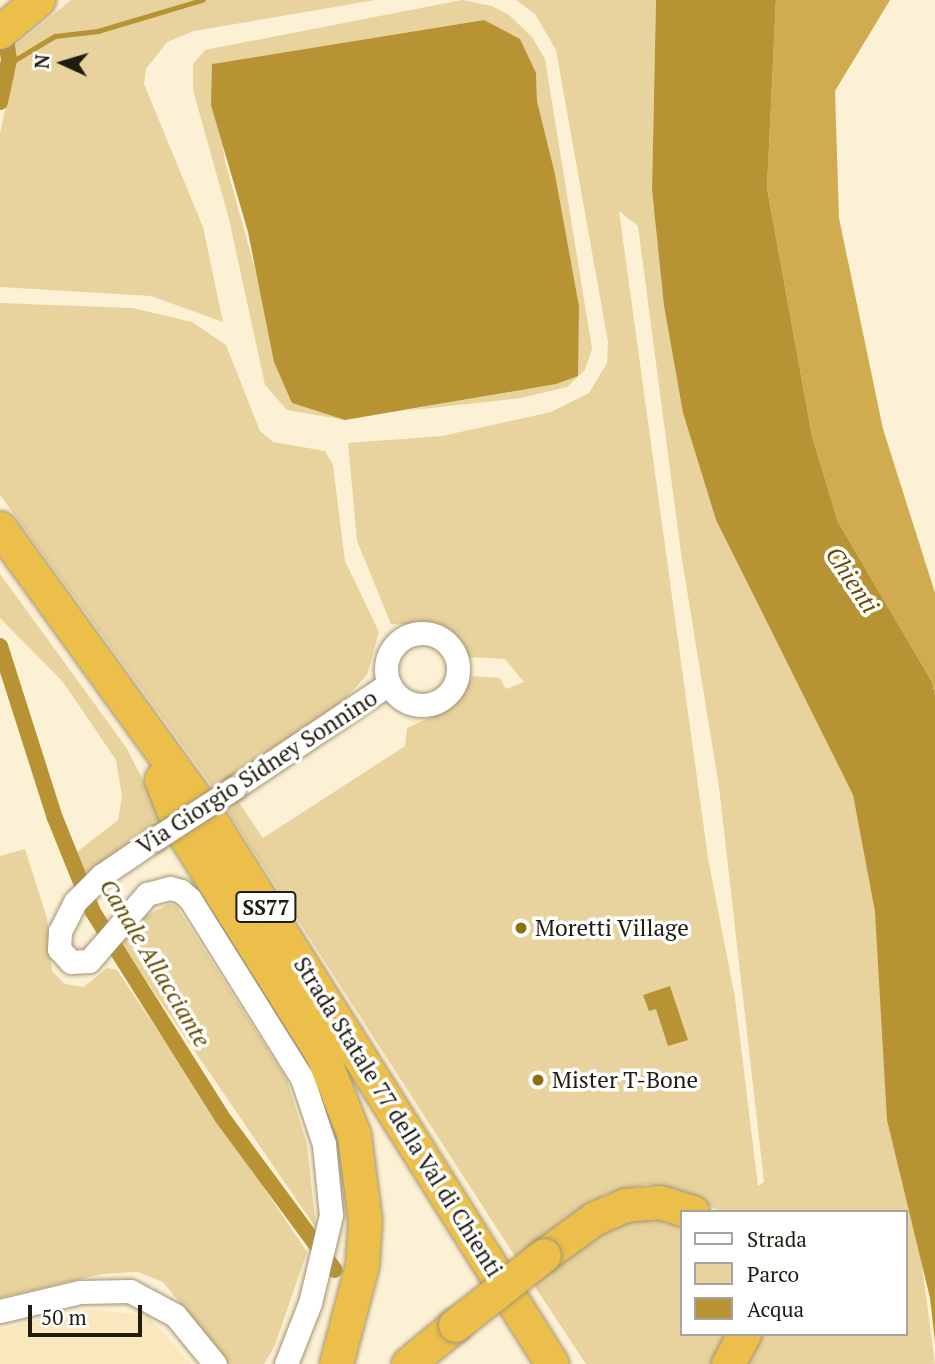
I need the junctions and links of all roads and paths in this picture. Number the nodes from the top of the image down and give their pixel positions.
1 (37, 0) edge
2 (0, 32) edge
3 (7, 551) edge
4 (389, 684) dead end
5 (161, 779) junction
6 (388, 1103) junction
7 (686, 1210) edge
8 (0, 1311) edge
9 (743, 1336) edge
10 (215, 1364) edge
11 (286, 1364) edge
12 (336, 1364) edge
13 (408, 1364) edge
14 (529, 1364) edge
15 (552, 1364) edge
16 (571, 1364) edge
17 (728, 1364) edge

1 - 2 highway
3 - 5 highway, Strada Statale 77 della Val di Chienti / SS77
3 - 6 highway, Strada Statale 77 della Val di Chienti / SS77
4 - 11 street, Via Giorgio Sidney Sonnino, bridge
5 - 12 highway
5 - 14 highway, Strada Statale 77 della Val di Chienti / SS77
6 - 15 highway, Strada Statale 77 della Val di Chienti / SS77
6 - 16 highway
7 - 13 highway, bridge
8 - 10 street
9 - 17 highway

